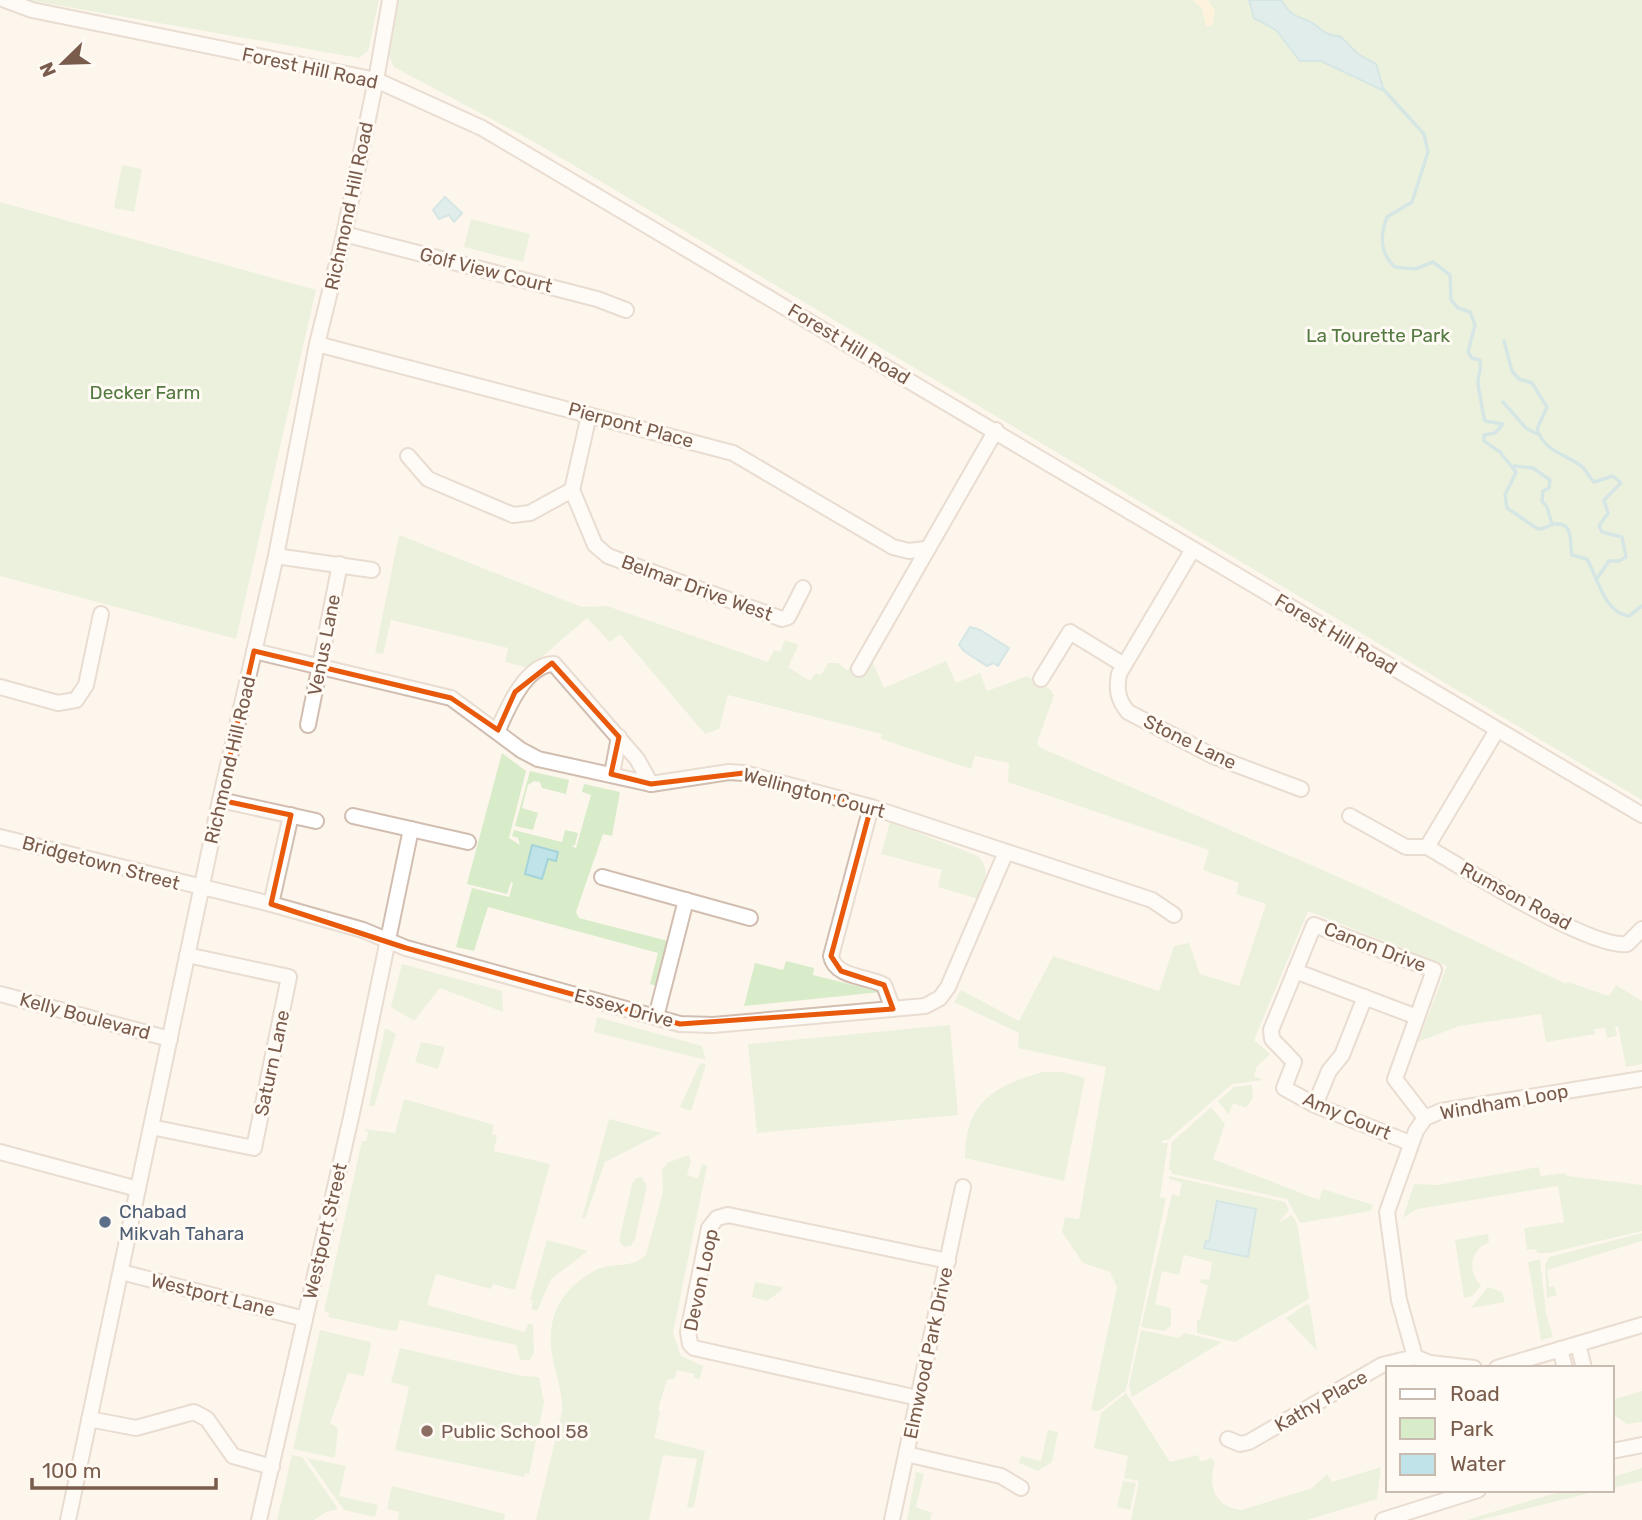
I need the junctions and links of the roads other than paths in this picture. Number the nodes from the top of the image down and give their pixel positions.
1 (5, 0) edge
2 (390, 0) edge
3 (376, 80) junction
4 (344, 234) junction
5 (626, 310) dead end
6 (317, 344) junction
7 (589, 415) junction
8 (996, 430) junction
9 (408, 456) dead end
10 (572, 490) junction
11 (925, 550) junction
12 (1193, 550) junction
13 (276, 556) junction
14 (340, 565) junction
15 (372, 570) dead end
16 (803, 588) dead end
17 (101, 614) dead end
18 (254, 651) junction
19 (1124, 665) junction
20 (321, 667) junction
21 (859, 669) dead end
22 (1041, 679) dead end
23 (0, 687) edge
24 (308, 725) dead end
25 (498, 730) junction
26 (1497, 730) junction
27 (619, 737) junction
28 (611, 774) junction
29 (651, 785) junction
30 (1301, 789) dead end
31 (220, 800) junction
32 (871, 807) junction
33 (291, 815) junction
34 (1642, 815) edge
35 (353, 816) dead end
36 (1350, 816) dead end
37 (316, 821) dead end
38 (411, 829) junction
39 (0, 837) edge
40 (468, 842) dead end
41 (1427, 846) junction
42 (1006, 852) junction
43 (602, 877) dead end
44 (201, 889) junction
45 (686, 900) junction
46 (271, 904) junction
47 (1174, 915) dead end
48 (750, 918) dead end
49 (1642, 929) edge
50 (387, 940) junction
51 (187, 955) junction
52 (1295, 971) junction
53 (0, 994) edge
54 (1365, 997) junction
55 (892, 1009) junction
56 (656, 1017) junction
57 (1417, 1017) junction
58 (170, 1039) junction
59 (1642, 1079) edge
60 (1284, 1088) joint
61 (1315, 1105) junction
62 (1425, 1118) junction
63 (152, 1127) junction
64 (1410, 1143) junction
65 (0, 1152) edge
66 (963, 1186) dead end
67 (138, 1189) junction
68 (948, 1261) junction
69 (121, 1272) junction
70 (306, 1319) junction
71 (1642, 1325) edge
72 (1578, 1343) junction
73 (1560, 1349) junction
74 (1415, 1357) junction
75 (1456, 1366) edge
76 (1504, 1366) edge
77 (1564, 1366) edge
78 (1584, 1366) edge
79 (918, 1398) junction
80 (89, 1419) junction
81 (1228, 1439) dead end
82 (1642, 1445) edge
83 (1614, 1451) edge
84 (906, 1454) junction
85 (272, 1467) junction
86 (1021, 1488) dead end
87 (1472, 1492) edge
88 (68, 1520) edge
89 (258, 1520) edge
90 (892, 1520) edge
91 (1383, 1520) edge

1 - 3 street, Forest Hill Road
2 - 3 street, Richmond Hill Road
3 - 4 street, Richmond Hill Road
3 - 8 street, Forest Hill Road
4 - 5 street, Golf View Court
4 - 6 street, Richmond Hill Road
6 - 7 street, Pierpont Place
6 - 13 street, Richmond Hill Road
7 - 10 street
7 - 11 street, Pierpont Place
8 - 11 street
8 - 12 street, Forest Hill Road
9 - 10 street
10 - 16 street, Belmar Drive West
11 - 21 street
12 - 19 street, Stone Lane
12 - 26 street, Forest Hill Road
13 - 14 street
13 - 18 street, Richmond Hill Road
14 - 15 street
14 - 20 street, Venus Lane
17 - 23 street
18 - 20 street, Wellington Court
18 - 31 street, Richmond Hill Road
19 - 22 street
19 - 30 street, Stone Lane
20 - 24 street, Venus Lane
20 - 25 street, Wellington Court
25 - 27 street
25 - 28 street, Wellington Court
26 - 34 street, Forest Hill Road
26 - 41 street
27 - 28 street
27 - 29 street
28 - 29 street, Wellington Court
29 - 32 street, Wellington Court
31 - 33 street
31 - 44 street, Richmond Hill Road
32 - 42 street, Wellington Court
32 - 55 street
33 - 37 street
33 - 46 street
35 - 38 street
36 - 41 street, Rumson Road
38 - 40 street
38 - 50 street, Westport Street
39 - 44 street, Bridgetown Street
41 - 49 street, Rumson Road
42 - 47 street, Wellington Court
42 - 55 street, Essex Drive
43 - 45 street
44 - 46 street, Essex Drive
44 - 51 street, Richmond Hill Road
45 - 48 street
45 - 56 street
46 - 50 street, Essex Drive
50 - 56 street, Essex Drive
50 - 70 street, Westport Street
51 - 58 street, Richmond Hill Road
51 - 63 street, Saturn Lane
52 - 54 street
52 - 57 street, Canon Drive
52 - 60 street, Canon Drive
53 - 58 street, Kelly Boulevard
54 - 57 street
54 - 61 street
55 - 56 street, Essex Drive
57 - 62 street, Canon Drive
58 - 63 street, Richmond Hill Road
59 - 62 street, Windham Loop
60 - 61 street, Amy Court
61 - 64 street, Amy Court
62 - 64 street, Windham Loop
63 - 67 street, Richmond Hill Road
64 - 74 street, Windham Loop
65 - 67 street
66 - 68 street, Elmwood Park Drive
67 - 69 street, Richmond Hill Road
68 - 79 street, Elmwood Park Drive
68 - 79 street, Devon Loop
69 - 70 street, Westport Lane
69 - 80 street, Richmond Hill Road
70 - 85 street, Westport Street
71 - 72 street
72 - 73 street
72 - 78 street
73 - 76 street
73 - 77 street
74 - 75 street
74 - 81 street, Kathy Place
79 - 84 street, Elmwood Park Drive
80 - 85 street
80 - 88 street, Richmond Hill Road
82 - 83 street
84 - 86 street
84 - 90 street, Elmwood Park Drive
85 - 89 street, Westport Street
87 - 91 street

